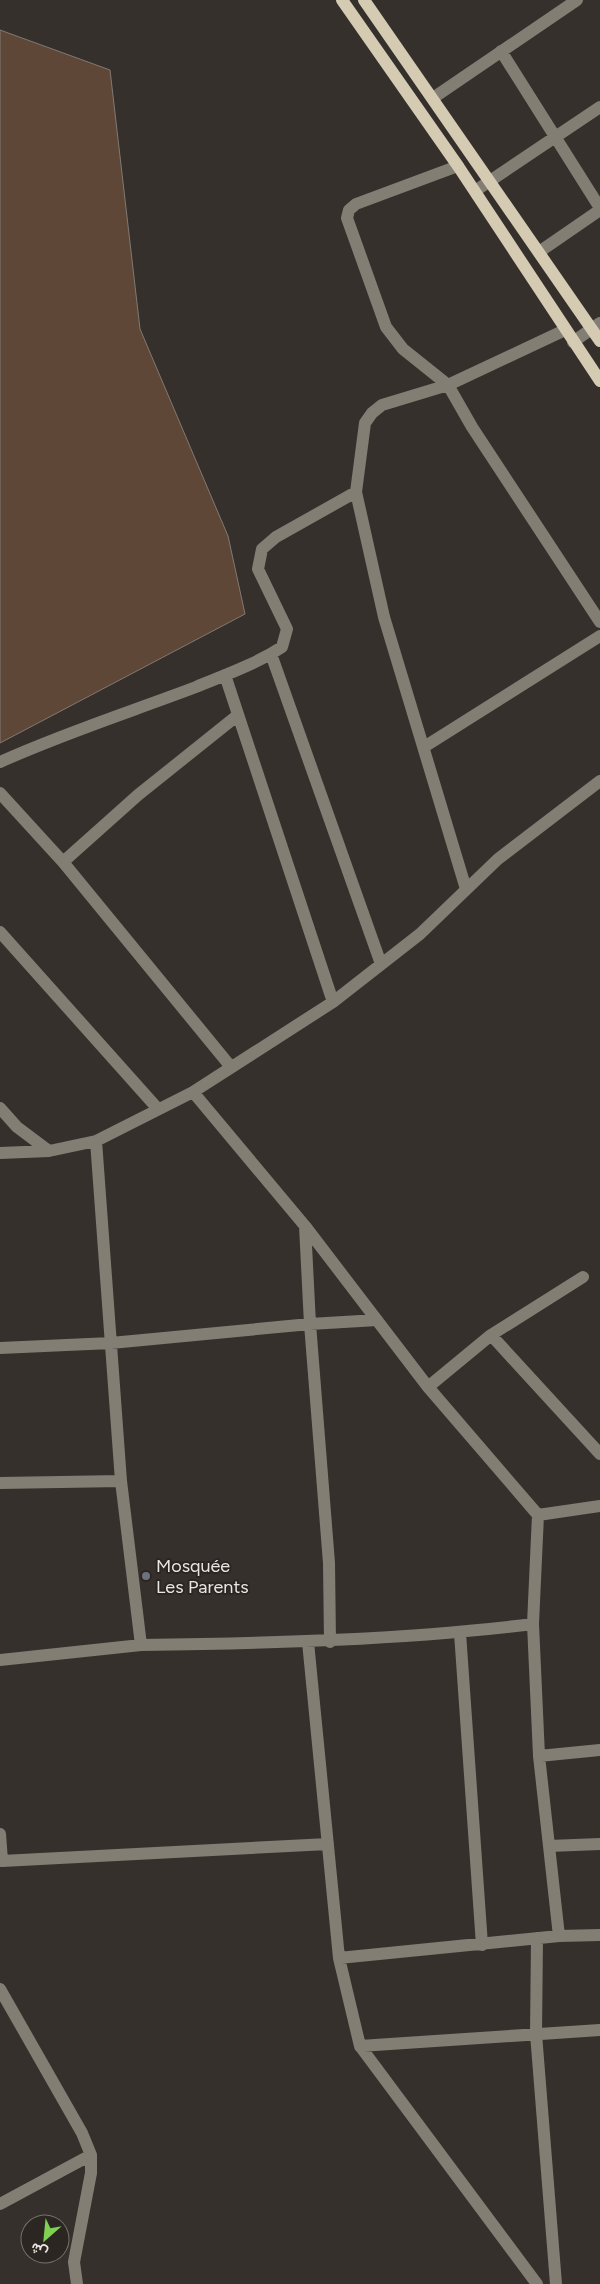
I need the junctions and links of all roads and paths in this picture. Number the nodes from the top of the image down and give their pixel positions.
1 (342, 0) edge
2 (364, 0) edge
3 (576, 0) edge
4 (501, 51) junction
5 (433, 98) junction
6 (600, 107) edge
7 (556, 138) junction
8 (458, 166) junction
9 (490, 181) junction
10 (475, 191) junction
11 (600, 209) edge
12 (539, 252) junction
13 (596, 326) edge
14 (565, 330) junction
15 (600, 341) edge
16 (573, 342) junction
17 (600, 381) edge
18 (448, 385) junction
19 (356, 492) junction
20 (600, 622) edge
21 (600, 636) edge
22 (271, 654) junction
23 (225, 675) junction
24 (238, 715) junction
25 (424, 747) junction
26 (0, 762) edge
27 (600, 780) edge
28 (0, 793) edge
29 (63, 862) junction
30 (466, 888) junction
31 (0, 932) edge
32 (382, 964) junction
33 (333, 1002) junction
34 (231, 1067) junction
35 (193, 1092) junction
36 (0, 1108) edge
37 (158, 1110) junction
38 (0, 1122) edge
39 (17, 1127) junction
40 (96, 1141) junction
41 (49, 1151) junction
42 (0, 1152) edge
43 (305, 1226) junction
44 (583, 1277) dead end
45 (376, 1320) junction
46 (310, 1324) junction
47 (491, 1335) junction
48 (111, 1343) junction
49 (0, 1348) edge
50 (428, 1387) junction
51 (600, 1454) edge
52 (121, 1481) junction
53 (0, 1483) edge
54 (600, 1506) edge
55 (538, 1515) junction
56 (533, 1624) junction
57 (460, 1633) junction
58 (308, 1642) junction
59 (330, 1642) junction
60 (141, 1645) junction
61 (0, 1660) edge
62 (600, 1750) edge
63 (539, 1756) junction
64 (0, 1834) edge
65 (328, 1844) junction
66 (600, 1844) edge
67 (548, 1846) junction
68 (1, 1861) edge
69 (600, 1935) edge
70 (558, 1936) junction
71 (537, 1938) junction
72 (482, 1945) junction
73 (339, 1958) junction
74 (0, 1989) edge
75 (600, 2030) edge
76 (536, 2034) junction
77 (360, 2046) junction
78 (91, 2155) junction
79 (0, 2204) edge
80 (77, 2284) edge
81 (537, 2284) edge
82 (556, 2284) edge

1 - 8 main road
2 - 5 main road
3 - 4 street
4 - 5 street
4 - 7 street
5 - 9 main road
6 - 7 street
7 - 9 street
7 - 11 street
8 - 10 main road
8 - 18 street
9 - 10 street
9 - 12 main road
10 - 14 main road
11 - 12 street
12 - 13 main road
13 - 15 main road
13 - 16 street
14 - 16 main road
14 - 18 street
16 - 17 main road
18 - 19 street
18 - 20 street
19 - 22 street
19 - 25 street
21 - 25 street
22 - 23 street
22 - 32 street
23 - 24 street
23 - 26 street
24 - 29 street
24 - 33 street
25 - 30 street
27 - 30 street
28 - 29 street
29 - 34 street
30 - 32 street
31 - 37 street
32 - 33 street
33 - 34 street
34 - 35 street
35 - 37 street
35 - 43 street
36 - 39 street
37 - 40 street
38 - 39 street
39 - 41 street
40 - 41 street
40 - 48 street
41 - 42 street
43 - 45 street
43 - 46 street
44 - 47 street
45 - 46 street
45 - 50 street
46 - 48 street
46 - 59 street
47 - 50 street
47 - 51 street
48 - 49 street
48 - 52 street
50 - 55 street
52 - 53 street
52 - 60 street
54 - 55 street
55 - 56 street
56 - 57 street
56 - 63 street
57 - 59 street
57 - 72 street
58 - 59 street
58 - 60 street
58 - 65 street
60 - 61 street
62 - 63 street
63 - 67 street
64 - 68 street
65 - 68 street
65 - 73 street
66 - 67 street
67 - 70 street
69 - 70 street
70 - 71 street
71 - 72 street
71 - 76 street
72 - 73 street
73 - 77 street
74 - 78 street
75 - 76 street
76 - 77 street
76 - 82 street
77 - 81 street
78 - 79 street
78 - 80 street

